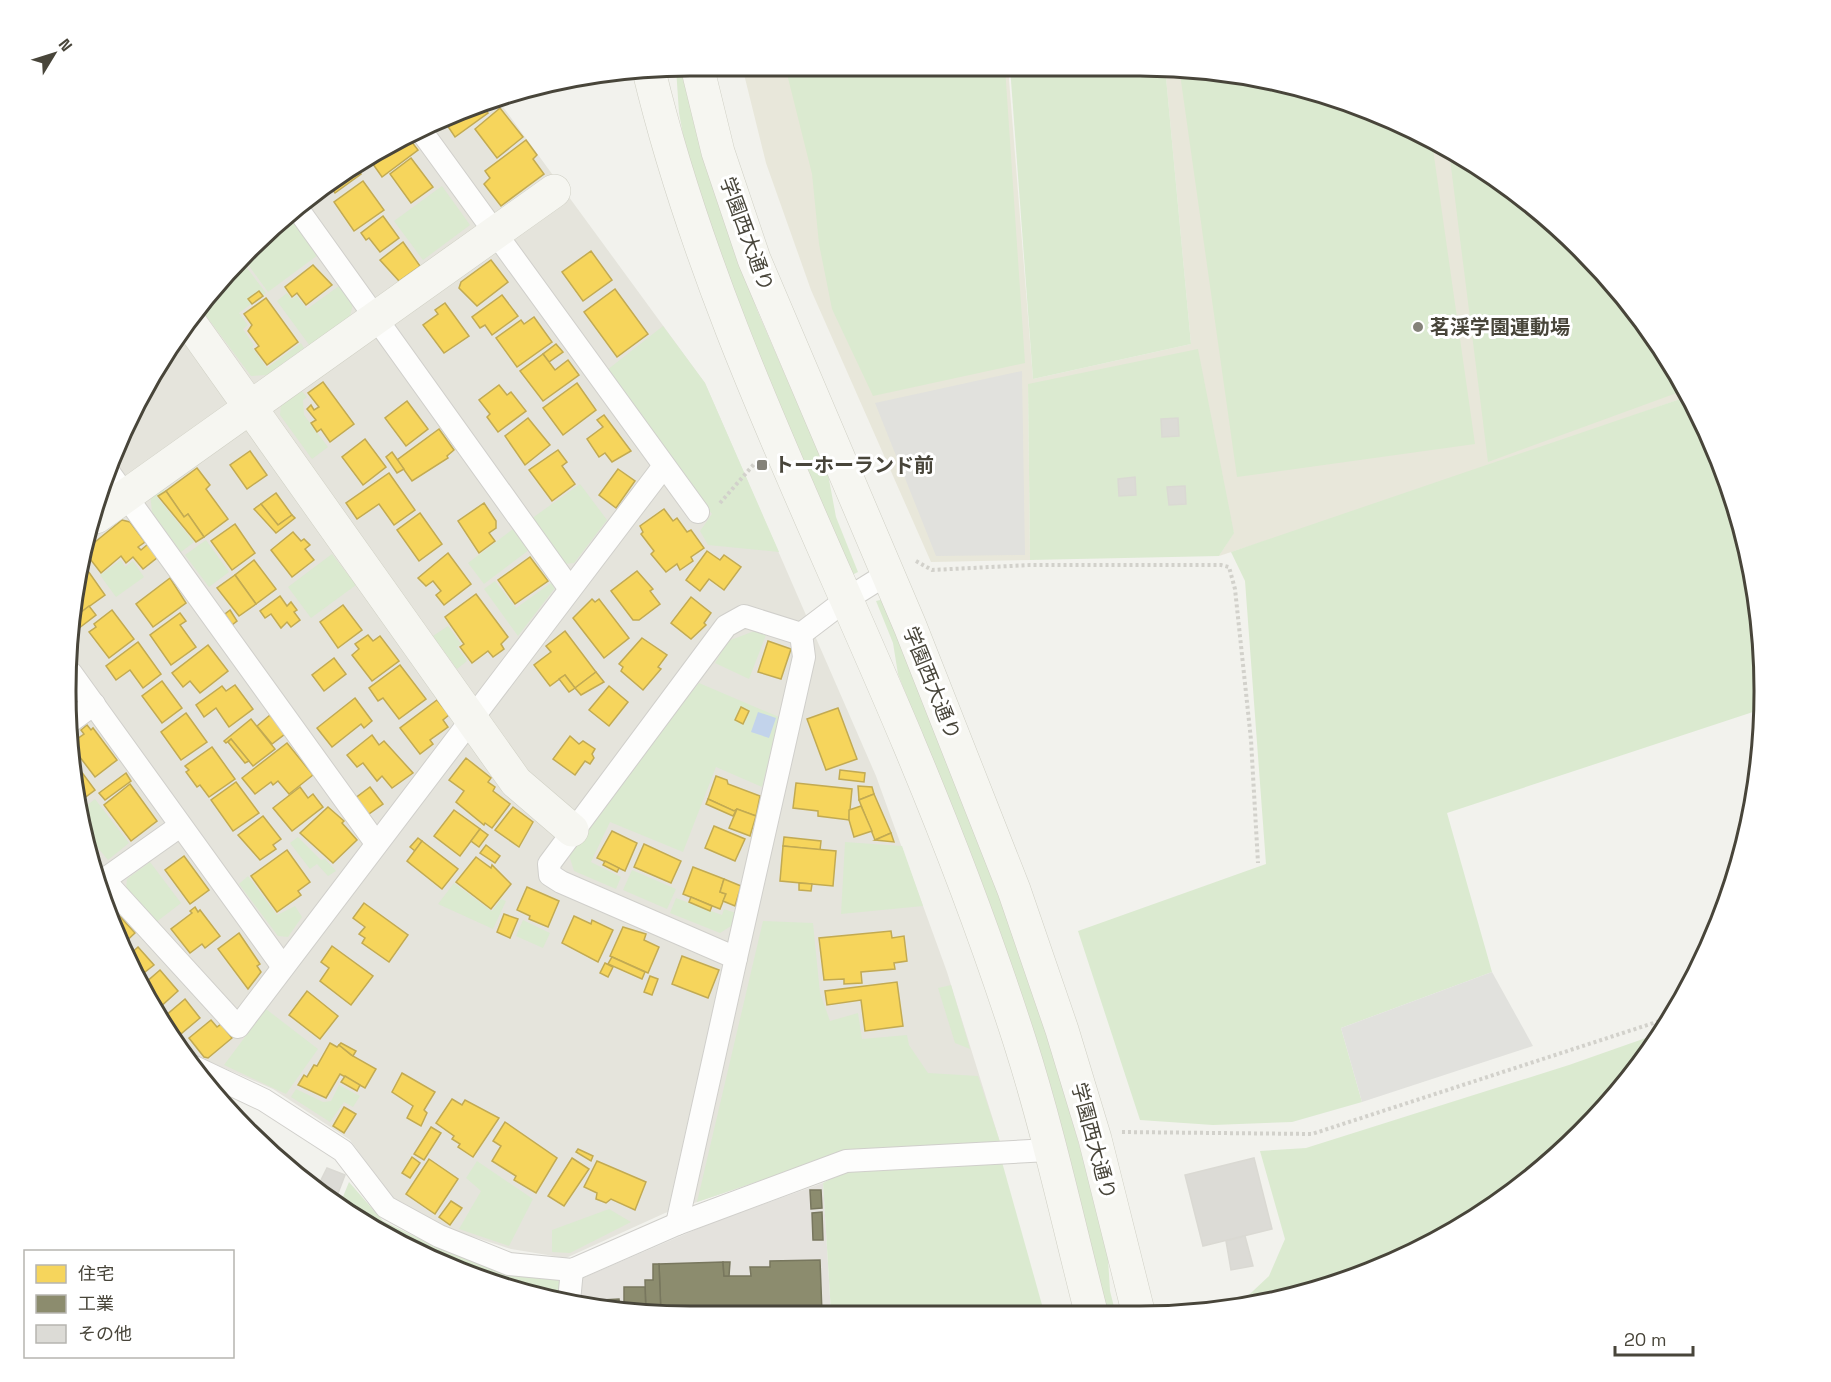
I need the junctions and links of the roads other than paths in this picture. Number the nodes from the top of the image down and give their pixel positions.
1 (699, 76) edge
2 (651, 78) edge
3 (426, 137) edge
4 (554, 191) dead end
5 (302, 215) edge
6 (496, 232) junction
7 (376, 320) junction
8 (195, 329) edge
9 (250, 407) junction
10 (664, 466) junction
11 (118, 485) edge
12 (106, 503) edge
13 (698, 512) road end
14 (902, 568) junction
15 (570, 590) junction
16 (847, 599) junction
17 (801, 634) junction
18 (77, 680) edge
19 (94, 704) junction
20 (77, 716) edge
21 (470, 720) junction
22 (180, 826) junction
23 (572, 831) junction
24 (376, 843) junction
25 (106, 879) edge
26 (110, 891) edge
27 (736, 957) junction
28 (283, 967) junction
29 (212, 1075) edge
30 (1049, 1150) junction
31 (677, 1224) junction
32 (572, 1270) junction
33 (570, 1294) edge
34 (1090, 1306) edge
35 (1137, 1306) edge

1 - 14 main road, 学園西大通り
2 - 16 main road
3 - 6 street
4 - 6 main road
5 - 7 street
6 - 7 main road
6 - 10 street
7 - 9 main road
7 - 15 street
8 - 9 main road
9 - 11 main road
9 - 21 main road
10 - 13 street
10 - 15 street
11 - 12 main road
11 - 24 street
14 - 16 street
14 - 35 main road, 学園西大通り
15 - 21 street
16 - 17 street
16 - 30 main road
17 - 23 street
17 - 27 street
18 - 19 street
19 - 20 street
19 - 22 street
21 - 23 main road
21 - 24 street
22 - 25 street
22 - 28 street
23 - 27 street
24 - 28 street
26 - 28 street
27 - 31 street
29 - 32 street
30 - 31 street
30 - 34 main road
31 - 32 street
32 - 33 street

